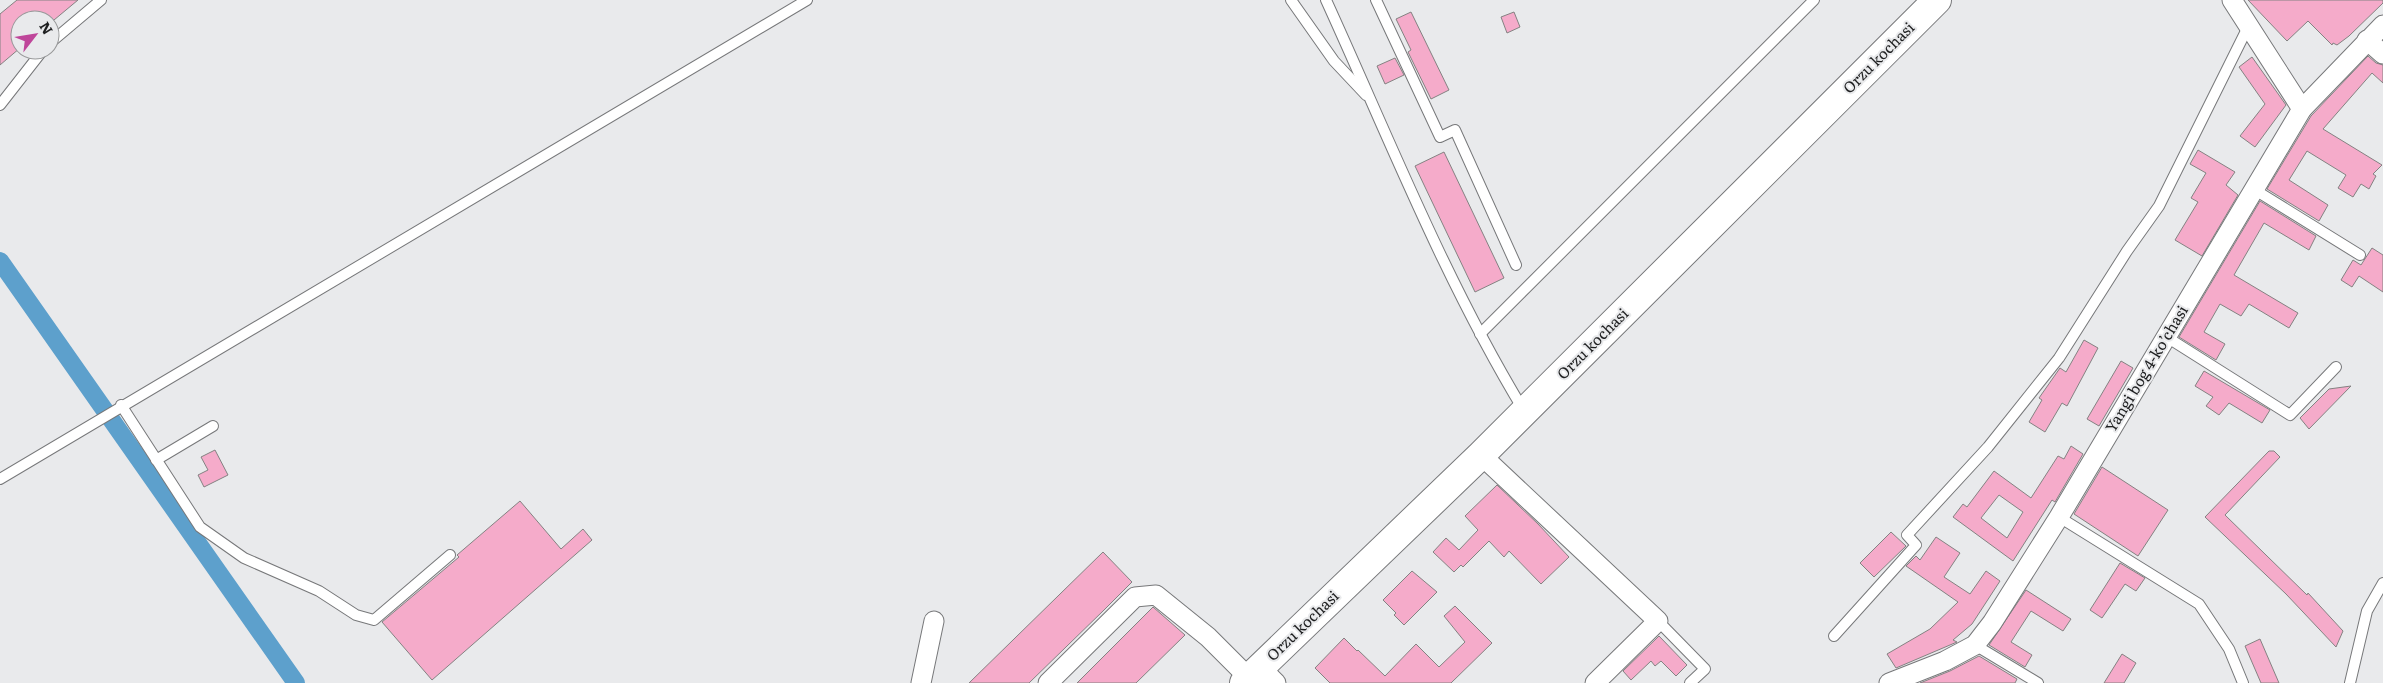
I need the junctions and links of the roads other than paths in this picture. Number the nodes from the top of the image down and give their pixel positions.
1 (101, 0) edge
2 (807, 0) edge
3 (1291, 0) edge
4 (1326, 0) edge
5 (1376, 0) edge
6 (1814, 0) edge
7 (1937, 0) edge
8 (2232, 0) edge
9 (2383, 25) edge
10 (2248, 27) junction
11 (60, 35) edge
12 (2367, 40) junction
13 (2383, 54) edge
14 (35, 60) edge
15 (1371, 100) junction
16 (0, 104) edge
17 (2302, 109) junction
18 (2255, 190) junction
19 (2360, 255) dead end
20 (1516, 265) dead end
21 (1480, 334) junction
22 (2165, 336) junction
23 (2336, 367) dead end
24 (121, 406) junction
25 (1525, 412) junction
26 (213, 426) dead end
27 (1481, 455) junction
28 (156, 460) junction
29 (0, 479) edge
30 (2060, 517) junction
31 (450, 555) dead end
32 (2383, 583) edge
33 (1658, 621) junction
34 (934, 622) dead end
35 (1834, 636) dead end
36 (1975, 645) junction
37 (1257, 678) edge
38 (921, 683) edge
39 (1048, 683) edge
40 (1595, 683) edge
41 (1690, 683) edge
42 (1888, 683) edge
43 (2038, 683) edge
44 (2243, 683) edge
45 (2350, 683) edge

1 - 11 lane
2 - 24 lane
3 - 15 lane
4 - 15 lane
5 - 20 lane
6 - 21 lane
7 - 25 main road, Orzu kochasi
8 - 10 street
9 - 12 street, Yangi bog 4-koʼchasi
10 - 17 street
10 - 35 lane
12 - 13 street
12 - 17 street, Yangi bog 4-koʼchasi
14 - 16 lane
15 - 21 lane
17 - 18 street, Yangi bog 4-koʼchasi
18 - 19 lane
18 - 22 street, Yangi bog 4-koʼchasi
21 - 25 lane
22 - 23 lane
22 - 30 street, Yangi bog 4-koʼchasi
24 - 28 lane
24 - 29 lane
25 - 27 main road, Orzu kochasi
26 - 28 lane
27 - 33 street
27 - 37 main road, Orzu kochasi
28 - 31 lane
30 - 36 street, Yangi bog 4-koʼchasi
30 - 44 lane
32 - 45 lane
33 - 40 street
33 - 41 lane
34 - 38 street
36 - 42 street, Yangi bog 4-koʼchasi
36 - 43 lane
37 - 39 street

